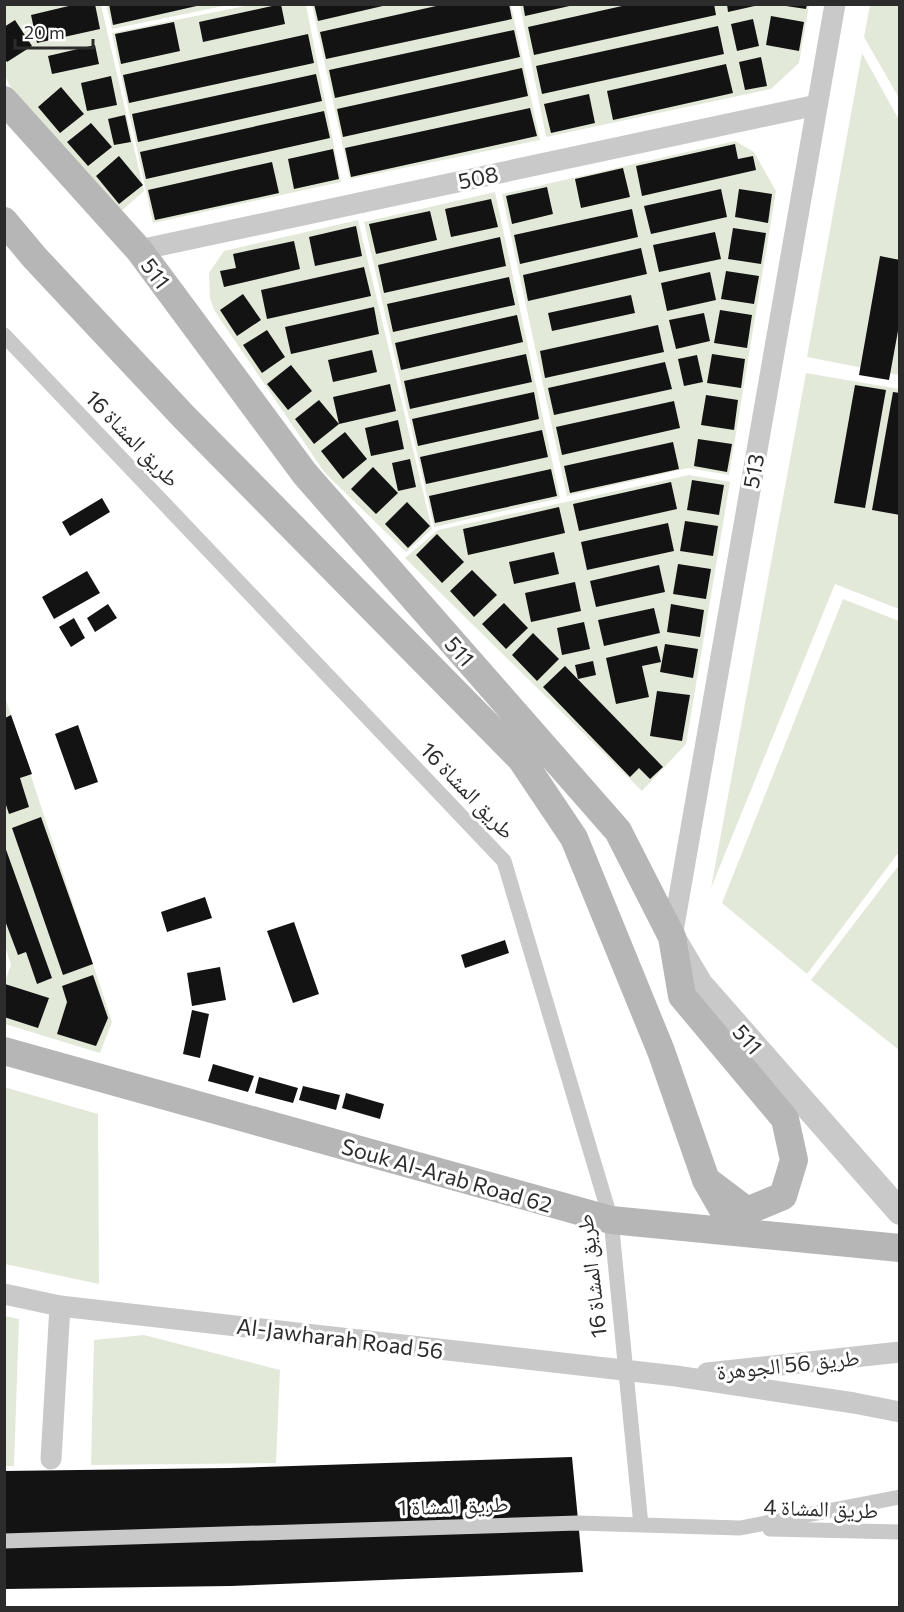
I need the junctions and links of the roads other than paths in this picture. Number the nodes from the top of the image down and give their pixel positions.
1 (835, 4) edge
2 (4, 100) edge
3 (817, 105) junction
4 (4, 221) edge
5 (139, 250) junction
6 (4, 335) edge
7 (672, 937) junction
8 (4, 1051) edge
9 (706, 1180) junction
10 (900, 1212) edge
11 (610, 1220) junction
12 (736, 1232) junction
13 (900, 1248) edge
14 (4, 1294) edge
15 (60, 1306) junction
16 (900, 1352) edge
17 (625, 1370) junction
18 (676, 1376) junction
19 (900, 1412) edge
20 (51, 1459) dead end
21 (900, 1497) edge
22 (641, 1525) junction
23 (740, 1528) junction
24 (900, 1532) edge
25 (4, 1541) edge

1 - 3 street, 513
2 - 5 main road, 511
3 - 5 street, 508
3 - 7 street, 513
4 - 9 main road, 511
5 - 7 main road, 511
6 - 11 street, طريق المشاة 16
7 - 9 main road
7 - 10 street, 511
8 - 11 main road, Souk Al-Arab Road 62
9 - 12 main road, 511
11 - 12 main road, Souk Al-Arab Road 62
11 - 17 street, طريق المشاة 16
12 - 13 main road, Souk Al-Arab Road 62
14 - 15 street, Al-Jawharah Road 56
15 - 17 street, Al-Jawharah Road 56
15 - 20 street
16 - 18 street, طريق 56 الجوهرة
17 - 18 street, Al-Jawharah Road 56
17 - 22 street, طريق المشاة 16
18 - 19 street
21 - 23 street, طريق المشاة 1
22 - 23 street, طريق المشاة 1
22 - 25 street, طريق المشاة 1
23 - 24 street, طريق المشاة 4

